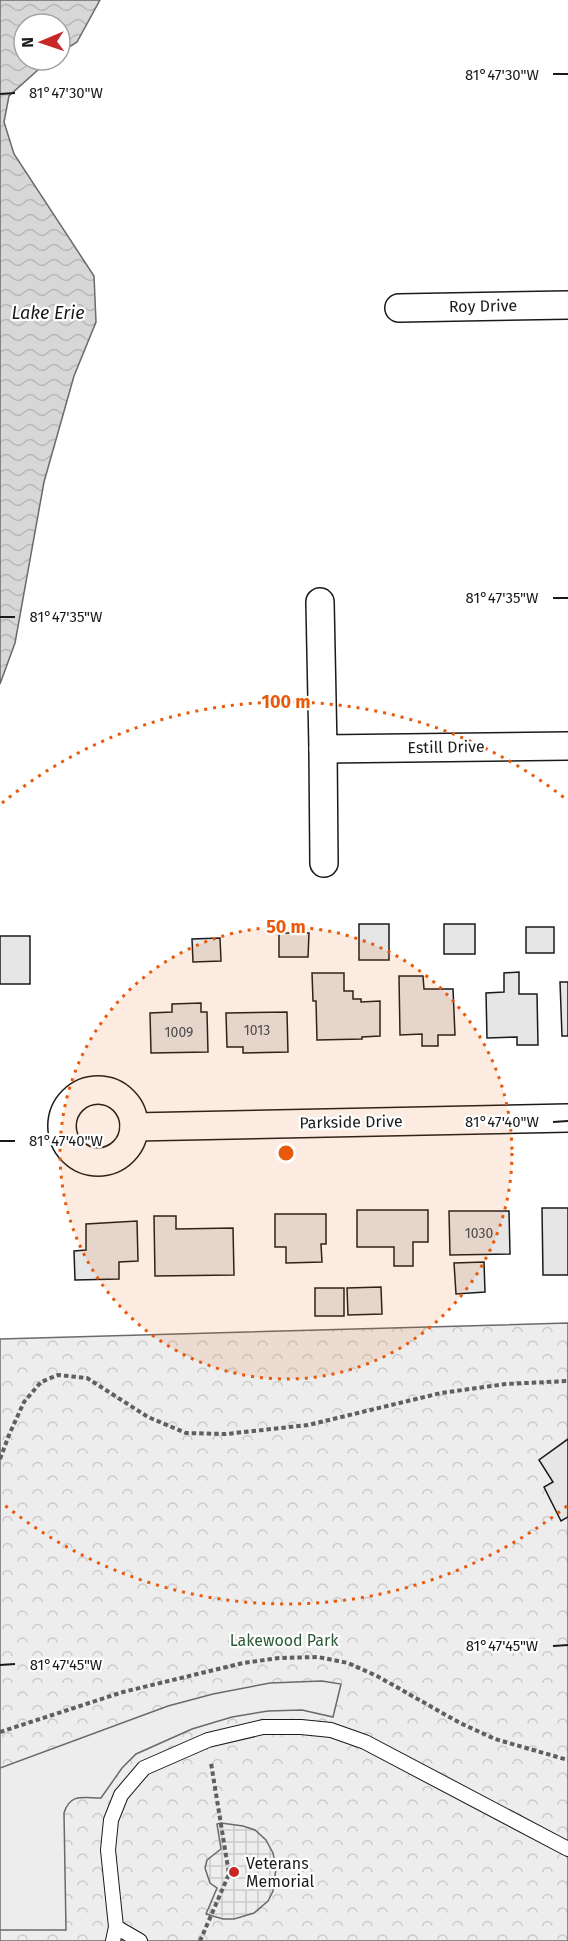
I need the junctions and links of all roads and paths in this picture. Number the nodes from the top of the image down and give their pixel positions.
1 (568, 305) edge
2 (399, 308) dead end
3 (320, 602) dead end
4 (568, 746) edge
5 (323, 749) junction
6 (324, 863) dead end
7 (568, 1118) edge
8 (134, 1127) dead end
9 (568, 1381) edge
10 (0, 1459) edge
11 (0, 1732) edge
12 (208, 1740) junction
13 (568, 1760) edge
14 (568, 1849) edge
15 (115, 1934) edge
16 (140, 1941) edge
17 (200, 1941) edge

1 - 2 street, Roy Drive
3 - 5 street
4 - 5 street, Estill Drive
5 - 6 street
7 - 8 street, Parkside Drive
9 - 10 path
11 - 13 path
12 - 14 lane
12 - 15 lane
12 - 17 path
15 - 16 lane

